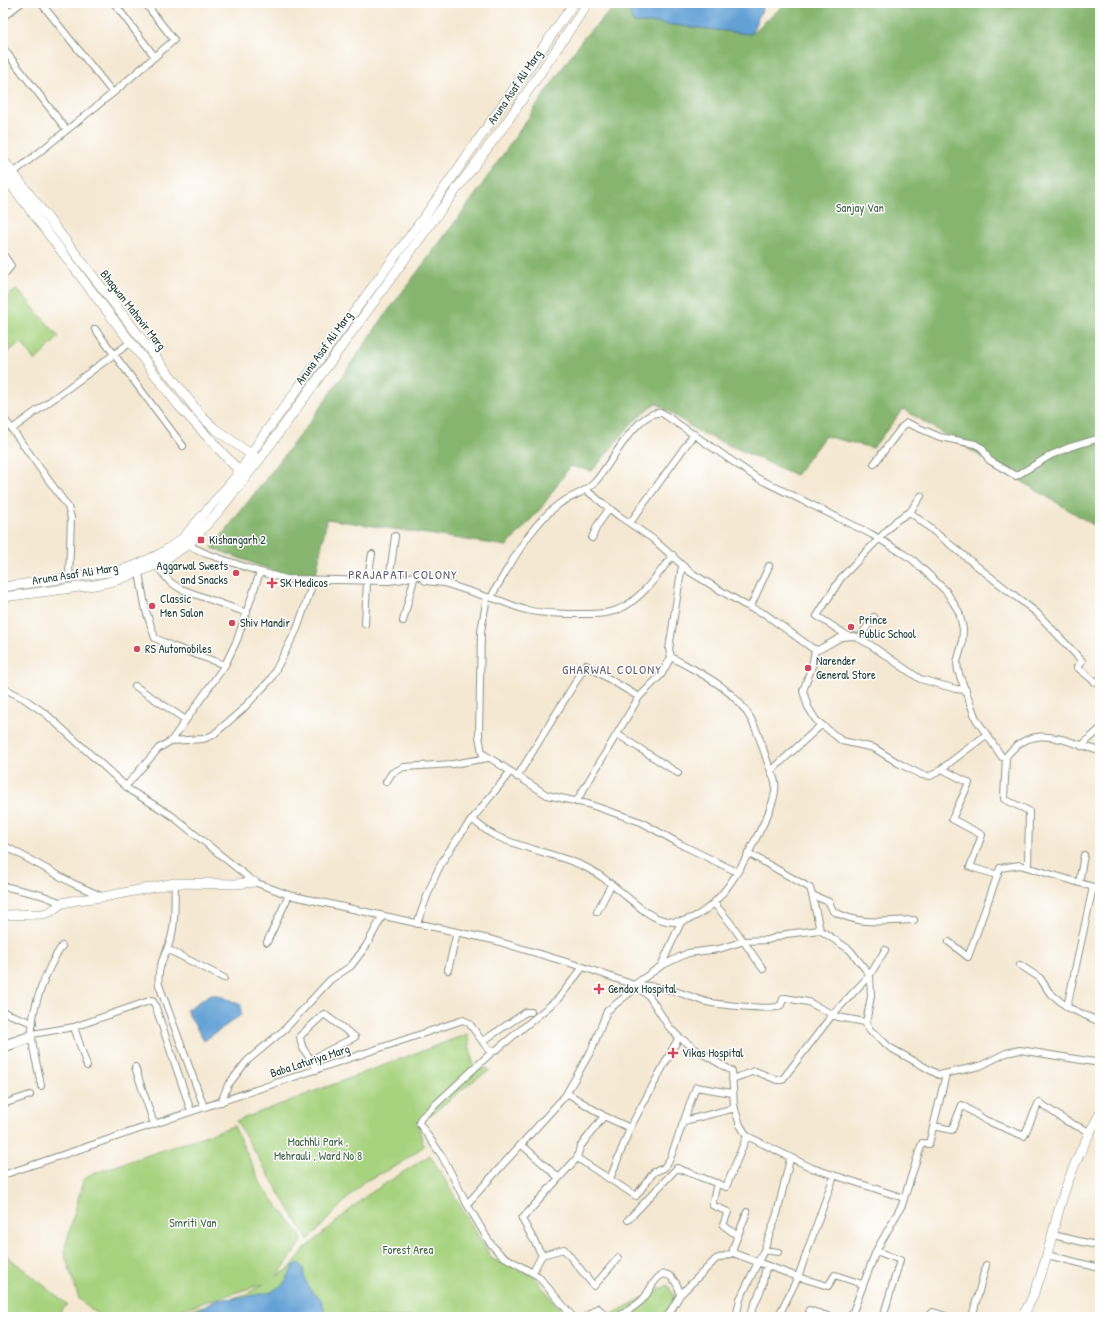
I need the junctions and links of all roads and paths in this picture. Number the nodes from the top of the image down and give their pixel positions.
1 (21, 3) edge
2 (41, 3) edge
3 (114, 3) edge
4 (145, 3) edge
5 (574, 3) edge
6 (588, 3) edge
7 (3, 17) edge
8 (3, 48) edge
9 (155, 57) junction
10 (112, 93) junction
11 (66, 129) junction
12 (3, 160) edge
13 (8, 175) edge
14 (3, 254) edge
15 (3, 276) edge
16 (112, 309) junction
17 (95, 330) dead end
18 (131, 342) junction
19 (114, 355) junction
20 (3, 417) edge
21 (12, 429) junction
22 (694, 434) junction
23 (1100, 438) edge
24 (184, 446) dead end
25 (255, 457) junction
26 (874, 464) dead end
27 (243, 475) junction
28 (586, 490) junction
29 (921, 496) dead end
30 (609, 509) junction
31 (910, 512) junction
32 (630, 523) junction
33 (396, 536) dead end
34 (592, 538) dead end
35 (880, 539) junction
36 (186, 541) junction
37 (372, 554) dead end
38 (673, 555) junction
39 (156, 565) junction
40 (682, 565) junction
41 (769, 566) dead end
42 (260, 572) junction
43 (139, 573) junction
44 (415, 574) junction
45 (69, 578) junction
46 (314, 580) junction
47 (389, 581) junction
48 (367, 582) junction
49 (3, 587) edge
50 (3, 597) edge
51 (489, 597) junction
52 (750, 608) junction
53 (247, 613) junction
54 (874, 617) dead end
55 (403, 621) dead end
56 (364, 624) dead end
57 (848, 636) junction
58 (859, 638) junction
59 (815, 650) junction
60 (671, 657) junction
61 (225, 665) junction
62 (1100, 679) edge
63 (135, 686) dead end
64 (3, 688) edge
65 (966, 690) junction
66 (639, 697) junction
67 (186, 720) junction
68 (821, 725) junction
69 (1100, 729) edge
70 (617, 734) junction
71 (986, 735) junction
72 (170, 741) junction
73 (1081, 746) junction
74 (1100, 751) edge
75 (1006, 757) junction
76 (488, 758) junction
77 (942, 768) junction
78 (771, 771) junction
79 (510, 772) junction
80 (678, 773) dead end
81 (517, 776) junction
82 (386, 782) dead end
83 (126, 786) junction
84 (576, 802) junction
85 (472, 819) junction
86 (3, 845) edge
87 (748, 853) junction
88 (1084, 855) dead end
89 (1028, 868) junction
90 (737, 872) junction
91 (998, 875) junction
92 (254, 882) junction
93 (175, 883) junction
94 (1079, 883) junction
95 (612, 885) junction
96 (3, 886) edge
97 (1093, 887) junction
98 (1100, 889) edge
99 (289, 895) junction
100 (812, 895) junction
101 (103, 897) junction
102 (62, 903) junction
103 (714, 903) junction
104 (597, 912) dead end
105 (3, 915) edge
106 (382, 917) junction
107 (914, 920) dead end
108 (681, 922) junction
109 (417, 924) junction
110 (820, 930) junction
111 (458, 932) junction
112 (267, 942) dead end
113 (744, 942) junction
114 (949, 942) dead end
115 (62, 946) dead end
116 (167, 949) junction
117 (885, 950) dead end
118 (1020, 965) dead end
119 (661, 966) junction
120 (583, 967) junction
121 (763, 969) dead end
122 (448, 970) dead end
123 (870, 975) junction
124 (224, 978) dead end
125 (636, 986) junction
126 (1068, 1007) junction
127 (3, 1012) edge
128 (531, 1012) dead end
129 (833, 1014) junction
130 (1100, 1022) edge
131 (33, 1023) junction
132 (866, 1023) junction
133 (74, 1027) junction
134 (32, 1037) junction
135 (679, 1037) junction
136 (483, 1041) junction
137 (3, 1044) edge
138 (3, 1049) edge
139 (492, 1052) junction
140 (312, 1059) junction
141 (1100, 1063) edge
142 (87, 1066) dead end
143 (135, 1067) dead end
144 (317, 1070) junction
145 (946, 1074) junction
146 (732, 1080) junction
147 (41, 1086) dead end
148 (567, 1093) junction
149 (732, 1093) junction
150 (30, 1095) dead end
151 (221, 1102) junction
152 (3, 1104) edge
153 (204, 1107) junction
154 (735, 1108) junction
155 (191, 1111) junction
156 (1100, 1114) edge
157 (604, 1116) junction
158 (684, 1121) junction
159 (154, 1124) junction
160 (934, 1126) junction
161 (630, 1128) junction
162 (1090, 1132) junction
163 (747, 1136) junction
164 (522, 1145) junction
165 (577, 1158) junction
166 (790, 1159) junction
167 (3, 1175) edge
168 (834, 1176) junction
169 (559, 1178) junction
170 (610, 1179) junction
171 (717, 1184) junction
172 (904, 1198) junction
173 (467, 1204) junction
174 (747, 1212) dead end
175 (628, 1220) dead end
176 (1053, 1235) junction
177 (738, 1236) junction
178 (1100, 1246) edge
179 (764, 1250) junction
180 (876, 1251) junction
181 (778, 1252) dead end
182 (733, 1253) junction
183 (542, 1255) junction
184 (1047, 1255) junction
185 (618, 1258) dead end
186 (758, 1263) junction
187 (986, 1265) dead end
188 (766, 1266) junction
189 (1100, 1268) edge
190 (533, 1272) junction
191 (798, 1277) junction
192 (862, 1284) junction
193 (680, 1295) junction
194 (808, 1310) dead end
195 (573, 1317) edge
196 (585, 1317) edge
197 (607, 1317) edge
198 (618, 1317) edge
199 (667, 1317) edge
200 (736, 1317) edge
201 (749, 1317) edge
202 (778, 1317) edge
203 (831, 1317) edge
204 (851, 1317) edge
205 (883, 1317) edge
206 (928, 1317) edge
207 (949, 1317) edge
208 (972, 1317) edge
209 (1022, 1317) edge

1 - 7 street
2 - 10 street
3 - 9 street
4 - 9 street
5 - 25 main road, Aruna Asaf Ali Marg
6 - 25 main road, Aruna Asaf Ali Marg
8 - 11 street
9 - 10 street
10 - 11 street
11 - 13 street
12 - 13 main road, Bhagwan Mahavir Marg
13 - 16 main road, Bhagwan Mahavir Marg
14 - 15 street
16 - 18 main road, Bhagwan Mahavir Marg
16 - 25 main road, Bhagwan Mahavir Marg
17 - 19 street
18 - 19 street
18 - 27 main road, Bhagwan Mahavir Marg
19 - 21 street
19 - 24 street
20 - 21 street
21 - 45 street
22 - 28 street
22 - 32 street
22 - 35 street
23 - 26 street
25 - 27 main road, Aruna Asaf Ali Marg
27 - 36 main road, Aruna Asaf Ali Marg
28 - 30 street
28 - 51 street
29 - 31 street
30 - 32 street
30 - 34 street
31 - 35 street
31 - 62 street
32 - 38 street
33 - 47 street
35 - 57 street
35 - 65 street
36 - 39 main road, Aruna Asaf Ali Marg
36 - 42 street
36 - 45 main road, Aruna Asaf Ali Marg
37 - 48 street
38 - 40 street
38 - 51 street
39 - 43 main road, Aruna Asaf Ali Marg
39 - 53 street
40 - 52 street
40 - 60 street
41 - 52 street
42 - 46 street
42 - 53 street
43 - 50 main road, Aruna Asaf Ali Marg
43 - 61 street
44 - 47 street
44 - 51 street
44 - 55 street
45 - 49 main road, Aruna Asaf Ali Marg
46 - 48 street
46 - 72 street
47 - 48 street
48 - 56 street
51 - 76 street
52 - 59 street
53 - 61 street
54 - 58 street
57 - 58 street
57 - 59 street
58 - 65 street
59 - 68 street
60 - 66 street
60 - 78 street
61 - 67 street
63 - 67 street
64 - 83 street
65 - 71 street
66 - 70 street
66 - 81 street
67 - 72 street
68 - 77 street
68 - 78 street
69 - 73 street
70 - 80 street
70 - 84 street
71 - 75 street
71 - 77 street
72 - 83 street
73 - 74 street
73 - 75 street
75 - 89 street
76 - 79 street
76 - 82 street
77 - 91 street
78 - 87 street
79 - 81 street
79 - 85 street
81 - 84 street
83 - 92 street
84 - 90 street
85 - 95 street
85 - 109 street
86 - 101 street
87 - 90 street
87 - 100 street
88 - 94 street
89 - 91 street
89 - 94 street
90 - 103 street
91 - 114 street
92 - 93 main road
92 - 99 street
93 - 101 main road
93 - 116 street
94 - 97 street
95 - 104 street
95 - 108 street
96 - 102 street
97 - 98 street
97 - 126 street
99 - 106 street
99 - 112 street
100 - 107 street
100 - 110 street
101 - 102 main road
102 - 105 main road
103 - 108 street
103 - 113 street
106 - 109 street
106 - 151 street
108 - 119 street
109 - 111 street
110 - 113 street
110 - 123 street
111 - 120 street
111 - 122 street
113 - 119 street
113 - 121 street
115 - 131 street
116 - 124 street
116 - 153 street
117 - 123 street
118 - 126 street
119 - 125 street
120 - 125 street
120 - 139 street
123 - 129 street
123 - 132 street
125 - 129 street
125 - 135 street
125 - 148 street
126 - 130 street
127 - 131 street
128 - 136 street
129 - 132 street
129 - 146 street
131 - 134 street
132 - 145 street
133 - 134 street
133 - 142 street
133 - 155 street
134 - 137 street
134 - 138 street
134 - 147 street
135 - 146 street
135 - 161 street
136 - 139 street, Baba Laturiya Marg
136 - 144 street, Baba Laturiya Marg
139 - 173 street
140 - 140 street
140 - 144 street
141 - 145 street
143 - 159 street
144 - 151 street, Baba Laturiya Marg
145 - 160 street
146 - 149 street
148 - 157 street
148 - 164 street
149 - 154 street
149 - 158 street
150 - 152 street
151 - 153 street, Baba Laturiya Marg
153 - 155 street, Baba Laturiya Marg
154 - 158 street
154 - 163 street
155 - 159 street, Baba Laturiya Marg
156 - 162 main road
157 - 161 street
157 - 165 street
158 - 170 street
159 - 167 street, Baba Laturiya Marg
160 - 162 street
160 - 172 street
161 - 170 street
162 - 176 main road
163 - 166 street
163 - 171 street
164 - 169 street
164 - 173 street
165 - 169 street
165 - 170 street
166 - 168 street
166 - 179 street
168 - 172 street
168 - 191 street
169 - 183 street
171 - 175 street
171 - 177 street
172 - 180 street
173 - 190 street
174 - 177 street
176 - 178 street
176 - 184 main road
177 - 182 street
179 - 181 street
179 - 186 street
180 - 192 street
180 - 205 street
182 - 186 street
182 - 193 street
183 - 185 street
183 - 190 street
184 - 189 street
184 - 209 main road
186 - 188 street
186 - 200 street
187 - 208 street
188 - 191 street
188 - 201 street
190 - 195 street
191 - 192 street
191 - 202 street
192 - 204 street
193 - 198 street
193 - 199 street
194 - 203 street
196 - 197 street
206 - 207 street

